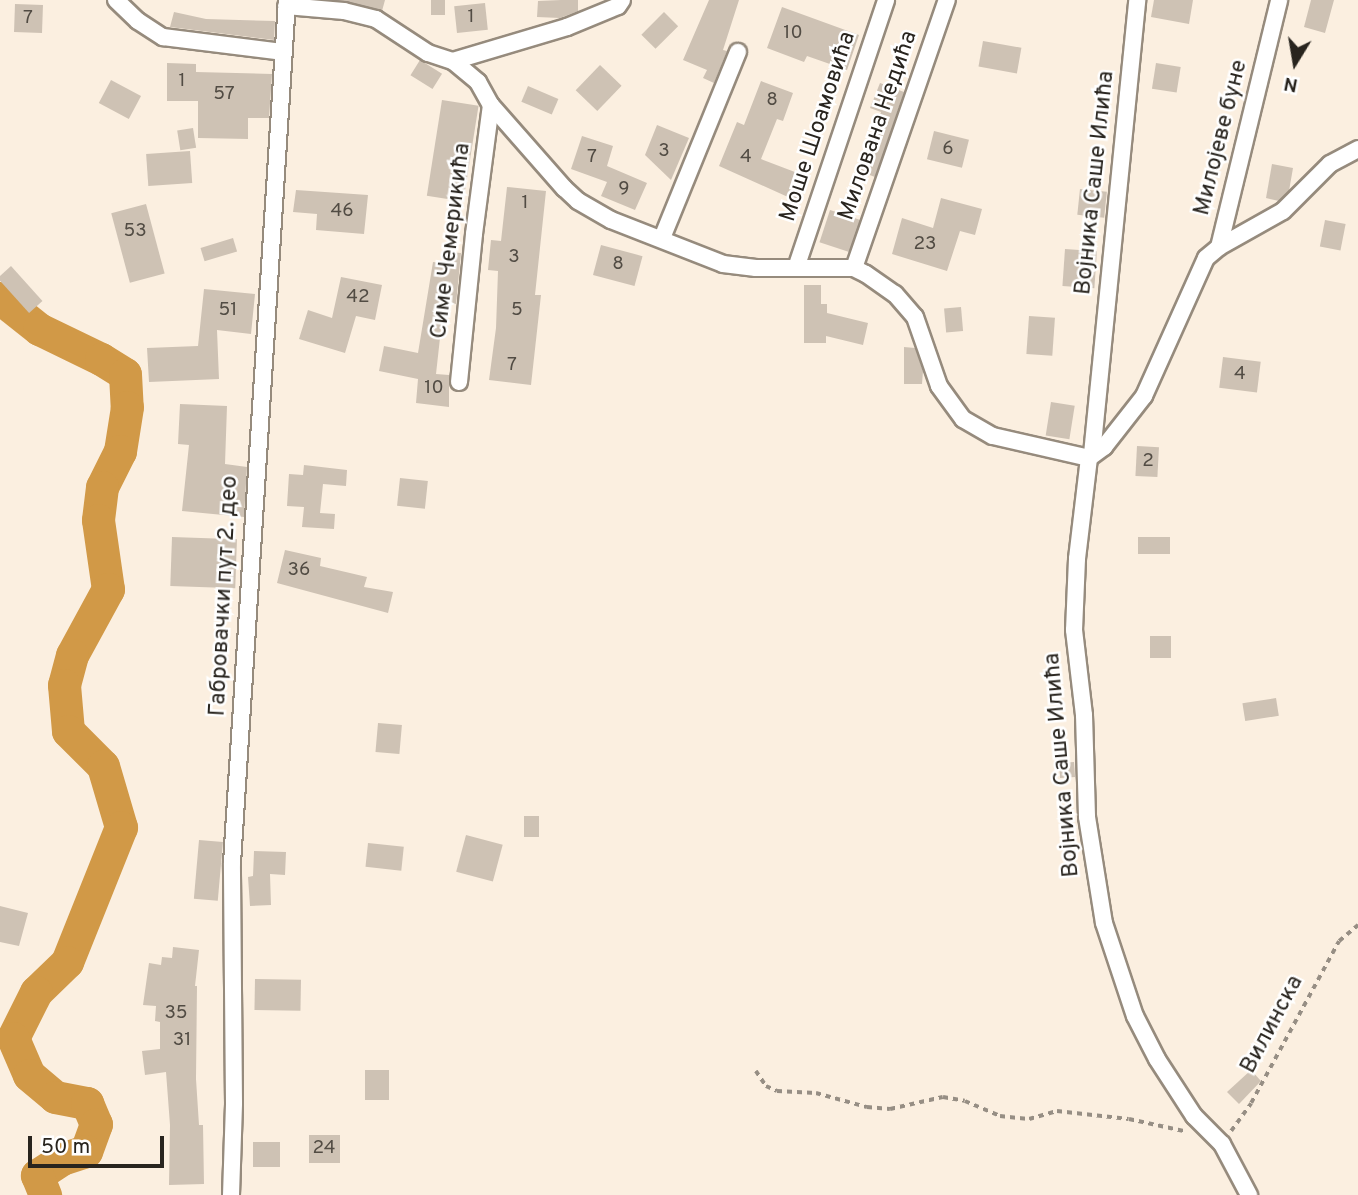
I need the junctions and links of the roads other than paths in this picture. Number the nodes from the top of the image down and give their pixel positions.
1 (116, 0) edge
2 (622, 0) edge
3 (886, 0) edge
4 (947, 0) edge
5 (1137, 0) edge
6 (1279, 0) edge
7 (286, 3) edge
8 (284, 52) junction
9 (738, 52) dead end
10 (453, 61) junction
11 (491, 105) junction
12 (1358, 149) edge
13 (662, 238) junction
14 (1219, 247) junction
15 (796, 268) junction
16 (853, 268) junction
17 (459, 382) dead end
18 (1095, 453) junction
19 (231, 1195) edge
20 (1249, 1195) edge

1 - 8 street
2 - 10 street
3 - 15 street, Моше Шоамовића
4 - 16 street, Милована Недића
5 - 18 street, Војника Саше Илића
6 - 14 street, Милојеве буне
7 - 8 street, Габровачки пут 2. део
7 - 10 street
8 - 19 street, Габровачки пут 2. део
9 - 13 street
10 - 11 street
11 - 13 street
11 - 17 street, Симе Чемерикића
12 - 14 street, Милојеве буне
13 - 15 street
14 - 18 street, Милојеве буне
15 - 16 street
16 - 18 street
18 - 20 street, Војника Саше Илића

